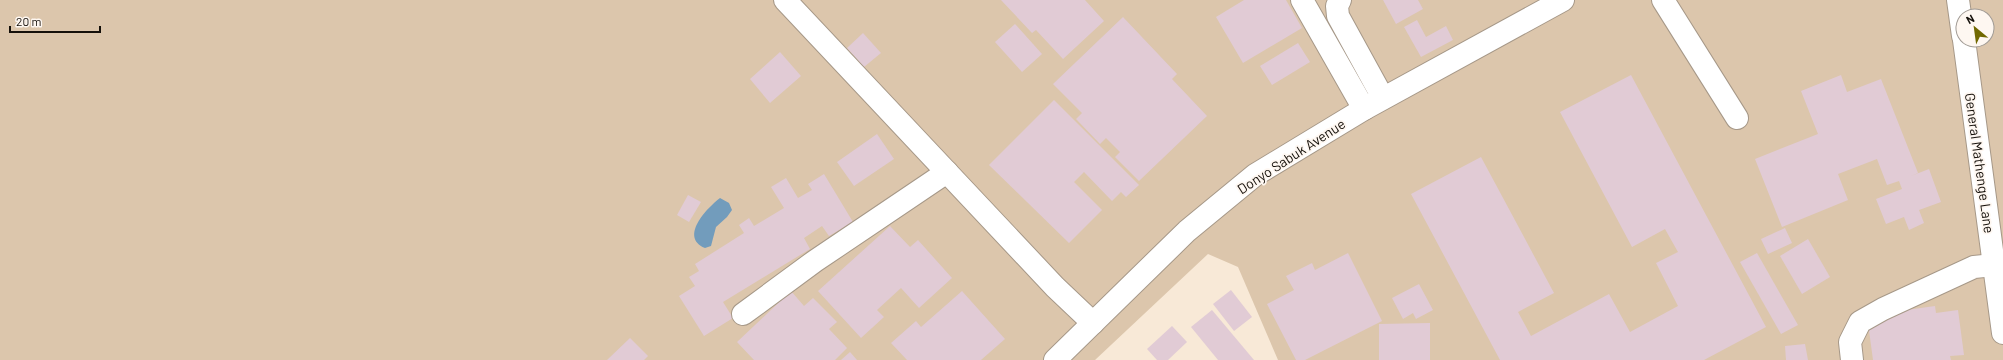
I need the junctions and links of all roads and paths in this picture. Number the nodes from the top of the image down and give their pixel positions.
1 (785, 0) edge
2 (1302, 0) edge
3 (1340, 0) edge
4 (1563, 0) edge
5 (1663, 0) edge
6 (1965, 48) edge
7 (1383, 98) junction
8 (1364, 109) junction
9 (1737, 118) dead end
10 (947, 172) junction
11 (1994, 265) junction
12 (743, 314) dead end
13 (1093, 323) junction
14 (2003, 333) edge
15 (1055, 360) edge
16 (1852, 360) edge

1 - 10 street
2 - 8 street
3 - 7 street
4 - 7 street, Donyo Sabuk Avenue
5 - 9 street
6 - 11 street, General Mathenge Lane
7 - 8 street, Donyo Sabuk Avenue
8 - 13 street, Donyo Sabuk Avenue
10 - 12 street
10 - 13 street
11 - 14 street, General Mathenge Lane
11 - 16 street
13 - 15 street, Donyo Sabuk Avenue

